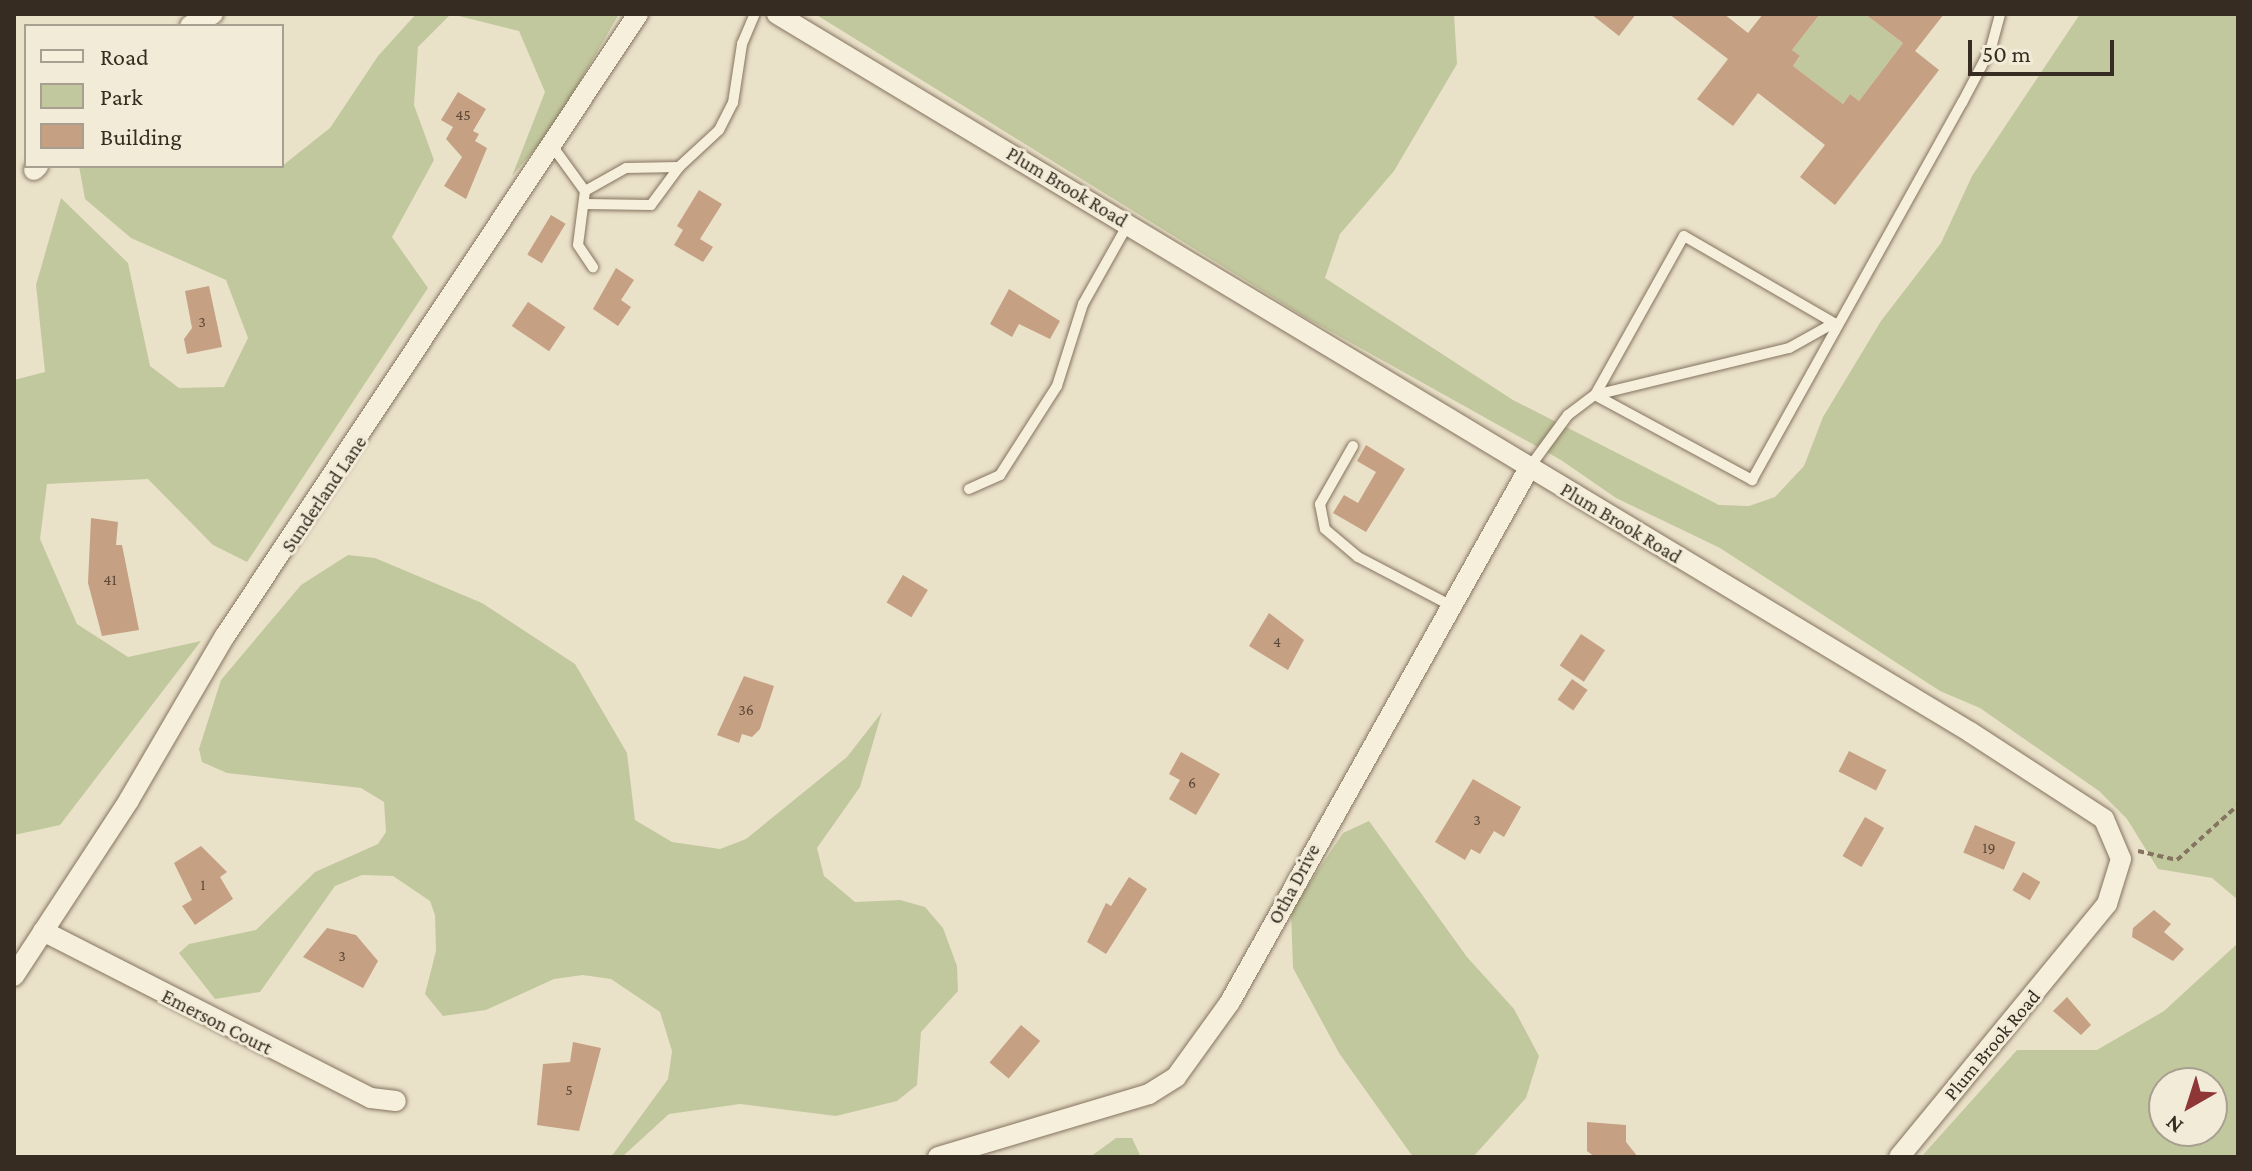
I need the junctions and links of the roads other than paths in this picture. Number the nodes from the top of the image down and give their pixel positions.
1 (213, 14) edge
2 (638, 14) edge
3 (755, 14) edge
4 (777, 14) edge
5 (2000, 14) edge
6 (194, 24) edge
7 (553, 147) junction
8 (679, 167) junction
9 (585, 191) junction
10 (585, 204) junction
11 (1128, 224) junction
12 (593, 267) dead end
13 (1834, 323) junction
14 (1595, 395) junction
15 (1353, 446) dead end
16 (1529, 468) junction
17 (969, 489) dead end
18 (1450, 605) junction
19 (43, 931) junction
20 (14, 976) edge
21 (396, 1101) dead end
22 (938, 1157) edge
23 (1899, 1157) edge

1 - 6 street
2 - 7 street, Sunderland Lane
3 - 8 lane
4 - 11 street, Plum Brook Road
5 - 13 lane
7 - 9 lane
7 - 19 street, Sunderland Lane
8 - 9 lane
8 - 10 lane
9 - 10 lane
10 - 12 lane
11 - 16 street, Plum Brook Road
11 - 17 lane
13 - 14 lane
13 - 14 lane
13 - 14 lane
14 - 16 lane
15 - 18 lane
16 - 18 street, Otha Drive
16 - 23 street, Plum Brook Road
18 - 22 street, Otha Drive
19 - 20 street, Sunderland Lane
19 - 21 street, Emerson Court

